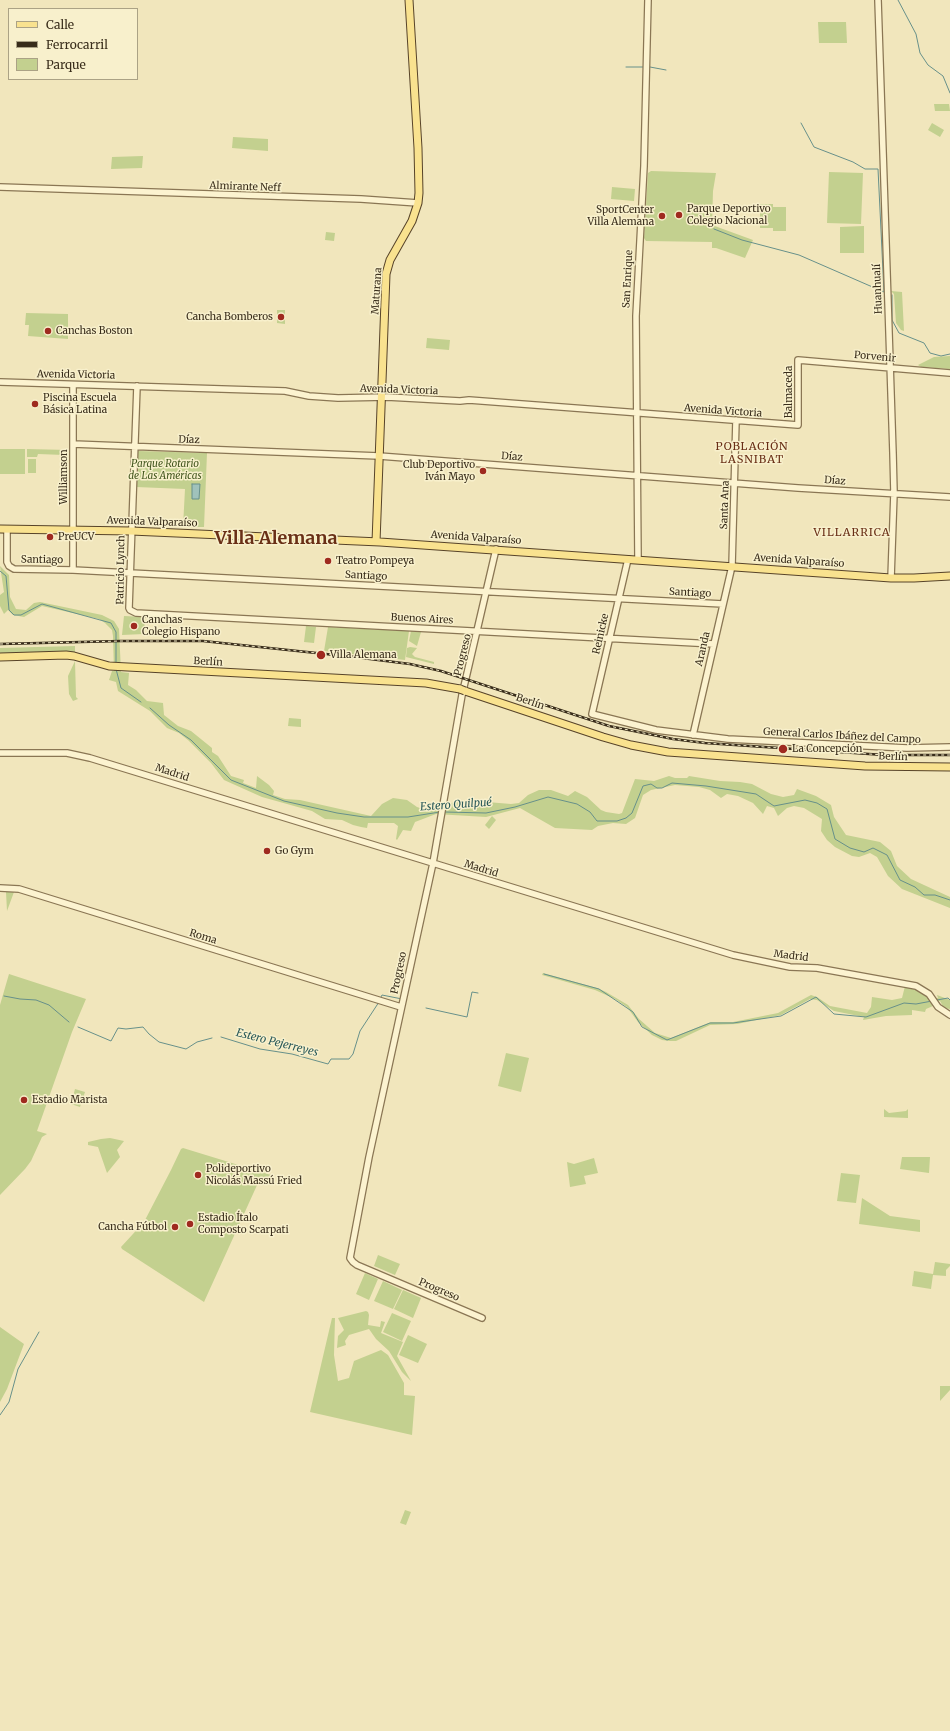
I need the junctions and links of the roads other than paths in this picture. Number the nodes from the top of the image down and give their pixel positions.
1 (409, 0) edge
2 (648, 0) edge
3 (878, 0) edge
4 (0, 187) edge
5 (418, 202) junction
6 (798, 360) joint
7 (890, 367) junction
8 (950, 373) edge
9 (0, 382) edge
10 (73, 385) junction
11 (136, 386) junction
12 (382, 397) junction
13 (636, 414) junction
14 (736, 420) junction
15 (798, 425) joint
16 (73, 444) junction
17 (134, 447) junction
18 (379, 456) junction
19 (637, 475) junction
20 (735, 483) junction
21 (894, 494) junction
22 (950, 497) edge
23 (3, 529) edge
24 (73, 529) junction
25 (131, 531) junction
26 (376, 542) junction
27 (496, 549) junction
28 (628, 559) junction
29 (638, 560) junction
30 (732, 566) junction
31 (73, 570) junction
32 (130, 573) junction
33 (950, 576) edge
34 (891, 578) junction
35 (487, 592) junction
36 (619, 599) junction
37 (722, 604) junction
38 (130, 610) joint
39 (478, 631) junction
40 (610, 638) junction
41 (714, 644) junction
42 (0, 657) edge
43 (592, 714) joint
44 (693, 735) junction
45 (950, 747) edge
46 (0, 753) edge
47 (950, 767) edge
48 (432, 863) junction
49 (0, 888) edge
50 (401, 1005) junction
51 (950, 1015) edge
52 (482, 1318) dead end

1 - 5 main road, Maturana
2 - 13 street, San Enrique
3 - 7 street, Huanhualí
4 - 5 street, Almirante Neff
5 - 12 main road, Maturana
6 - 7 street, Porvenir
6 - 15 street, Balmaceda
7 - 8 street, Porvenir
7 - 21 street, Huanhualí
9 - 10 street, Avenida Victoria
10 - 11 street, Avenida Victoria
10 - 16 street, Williamson
11 - 12 street, Avenida Victoria
11 - 17 street, Patricio Lynch
12 - 13 street, Avenida Victoria
12 - 18 main road, Maturana
13 - 14 street, Avenida Victoria
13 - 19 street, San Enrique
14 - 15 street, Avenida Victoria
14 - 20 street, Santa Ana
16 - 17 street, Díaz
16 - 24 street, Williamson
17 - 18 street, Díaz
17 - 25 street, Patricio Lynch
18 - 19 street, Díaz
18 - 26 main road, Maturana
19 - 20 street, Díaz
19 - 29 street, San Enrique
20 - 21 street, Díaz
20 - 30 street, Santa Ana
21 - 22 street, Díaz
21 - 34 street, Huanhualí
23 - 24 main road, Avenida Valparaíso
23 - 31 street, Santiago
24 - 25 main road, Avenida Valparaíso
24 - 31 street, Williamson
25 - 26 main road, Avenida Valparaíso
25 - 32 street, Patricio Lynch
26 - 27 main road, Avenida Valparaíso
27 - 28 main road, Avenida Valparaíso
27 - 35 street, Progreso
28 - 29 main road, Avenida Valparaíso
28 - 36 street, Reinicke
29 - 30 main road, Avenida Valparaíso
30 - 34 main road, Avenida Valparaíso
30 - 37 street, Aranda
31 - 32 street, Santiago
32 - 35 street, Santiago
32 - 38 street, Patricio Lynch
33 - 34 main road, Avenida Valparaíso
35 - 36 street, Santiago
35 - 39 street, Progreso
36 - 37 street, Santiago
36 - 40 street, Reinicke
37 - 41 street, Aranda
38 - 39 street, Buenos Aires
39 - 40 street, Buenos Aires
39 - 48 street, Progreso
40 - 41 street, Buenos Aires
40 - 43 street, Reinicke
41 - 44 street, Aranda
42 - 47 main road, Berlín
43 - 44 street, General Carlos Ibáñez del Campo
44 - 45 street, General Carlos Ibáñez del Campo
46 - 48 street, Madrid
48 - 50 street, Progreso
48 - 51 street, Madrid
49 - 50 street, Roma
50 - 52 street, Progreso

